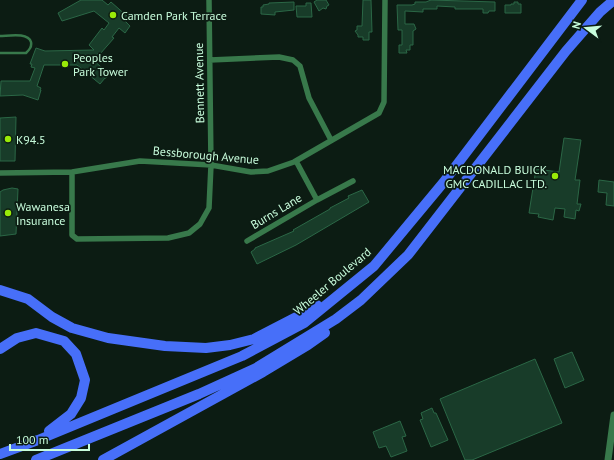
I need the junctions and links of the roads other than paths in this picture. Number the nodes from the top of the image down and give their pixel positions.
1 (209, 0) edge
2 (385, 0) edge
3 (582, 0) edge
4 (614, 0) edge
5 (614, 8) edge
6 (584, 30) junction
7 (0, 36) edge
8 (0, 53) edge
9 (210, 60) junction
10 (331, 140) junction
11 (296, 161) junction
12 (211, 165) junction
13 (72, 172) junction
14 (0, 173) edge
15 (353, 181) dead end
16 (316, 200) junction
17 (247, 241) dead end
18 (388, 249) junction
19 (408, 255) junction
20 (0, 290) edge
21 (0, 350) edge
22 (614, 415) edge
23 (38, 440) junction
24 (2, 453) edge
25 (36, 460) edge
26 (103, 460) edge
27 (608, 460) edge

1 - 9 street, Bennett Avenue
2 - 10 street, Bessborough Avenue
3 - 18 highway, Wheeler Boulevard
4 - 6 highway
5 - 6 highway
6 - 19 highway
7 - 8 lane
9 - 10 street
9 - 12 street, Bennett Avenue
10 - 11 street, Bessborough Avenue
11 - 12 street, Bessborough Avenue
11 - 16 street, Burns Lane
12 - 13 street, Bessborough Avenue
12 - 13 street, Bennett Avenue
13 - 14 street, Bessborough Avenue
15 - 16 street, Burns Lane
16 - 17 street, Burns Lane
18 - 20 highway
18 - 23 highway, Wheeler Boulevard
19 - 25 highway
19 - 26 highway
21 - 23 highway
22 - 27 street
23 - 24 highway, Wheeler Boulevard

